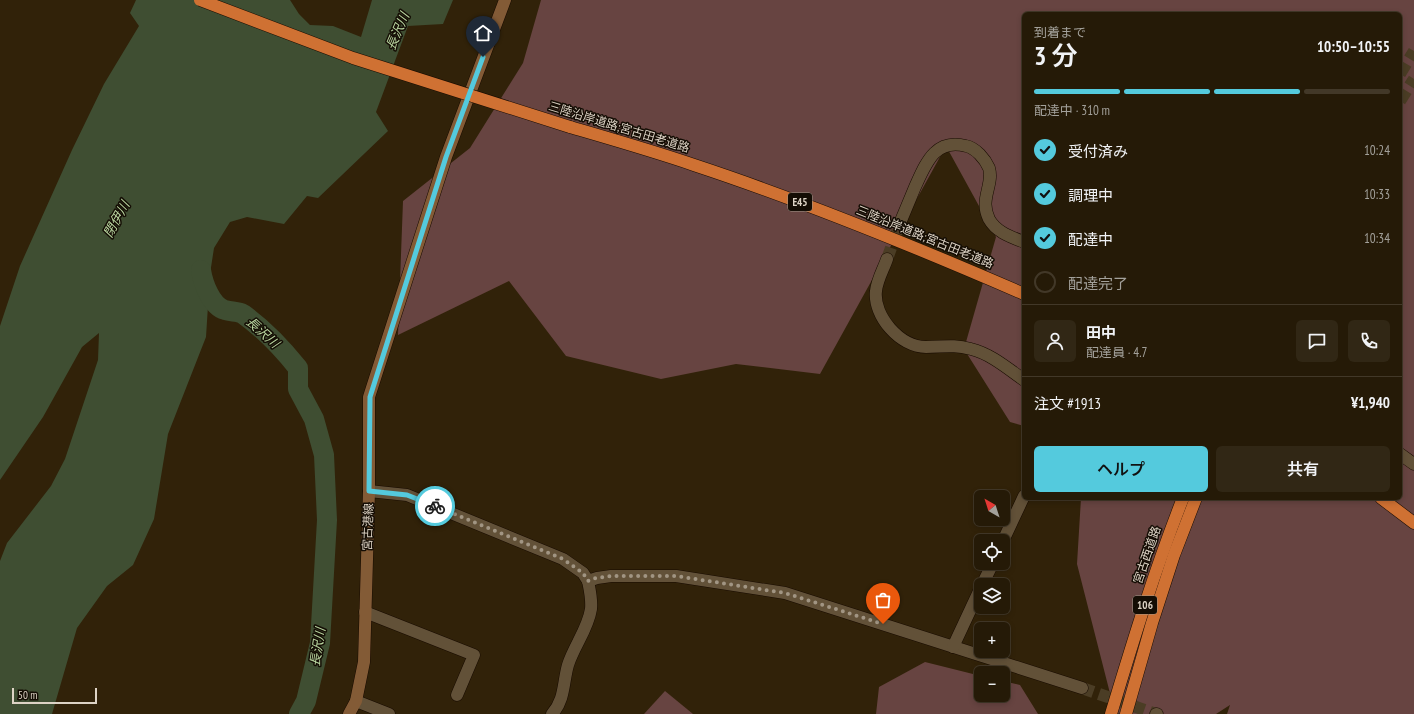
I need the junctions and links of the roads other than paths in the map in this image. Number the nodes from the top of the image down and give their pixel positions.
1 (200, 0) edge
2 (505, 0) edge
3 (900, 224) tunnel mouth
4 (1022, 241) edge
5 (887, 259) tunnel mouth
6 (1022, 293) edge
7 (1022, 379) edge
8 (1402, 455) edge
9 (1414, 464) edge
10 (369, 491) junction
11 (1022, 500) edge
12 (1182, 500) edge
13 (1195, 500) edge
14 (1384, 500) edge
15 (1414, 523) edge
16 (1006, 534) edge
17 (588, 581) junction
18 (974, 603) edge
19 (366, 612) junction
20 (953, 647) junction
21 (1082, 688) tunnel mouth
22 (457, 695) dead end
23 (356, 701) junction
24 (349, 714) edge
25 (389, 714) edge
26 (552, 714) edge
27 (1111, 714) edge
28 (1126, 714) edge

1 - 6 highway, 三陸沿岸道路;宮古田老道路 / E45, bridge
2 - 10 main road, 宮古港線
3 - 4 street
5 - 7 street
8 - 9 street
10 - 17 street
10 - 19 main road, 宮古港線
11 - 16 street
12 - 27 highway, 宮古西道路 / 106
13 - 28 highway, 106
14 - 15 highway
17 - 20 street
17 - 26 street
18 - 20 street
19 - 22 street
19 - 23 main road, 宮古港線
20 - 21 street
23 - 24 main road, 宮古港線
23 - 25 street

